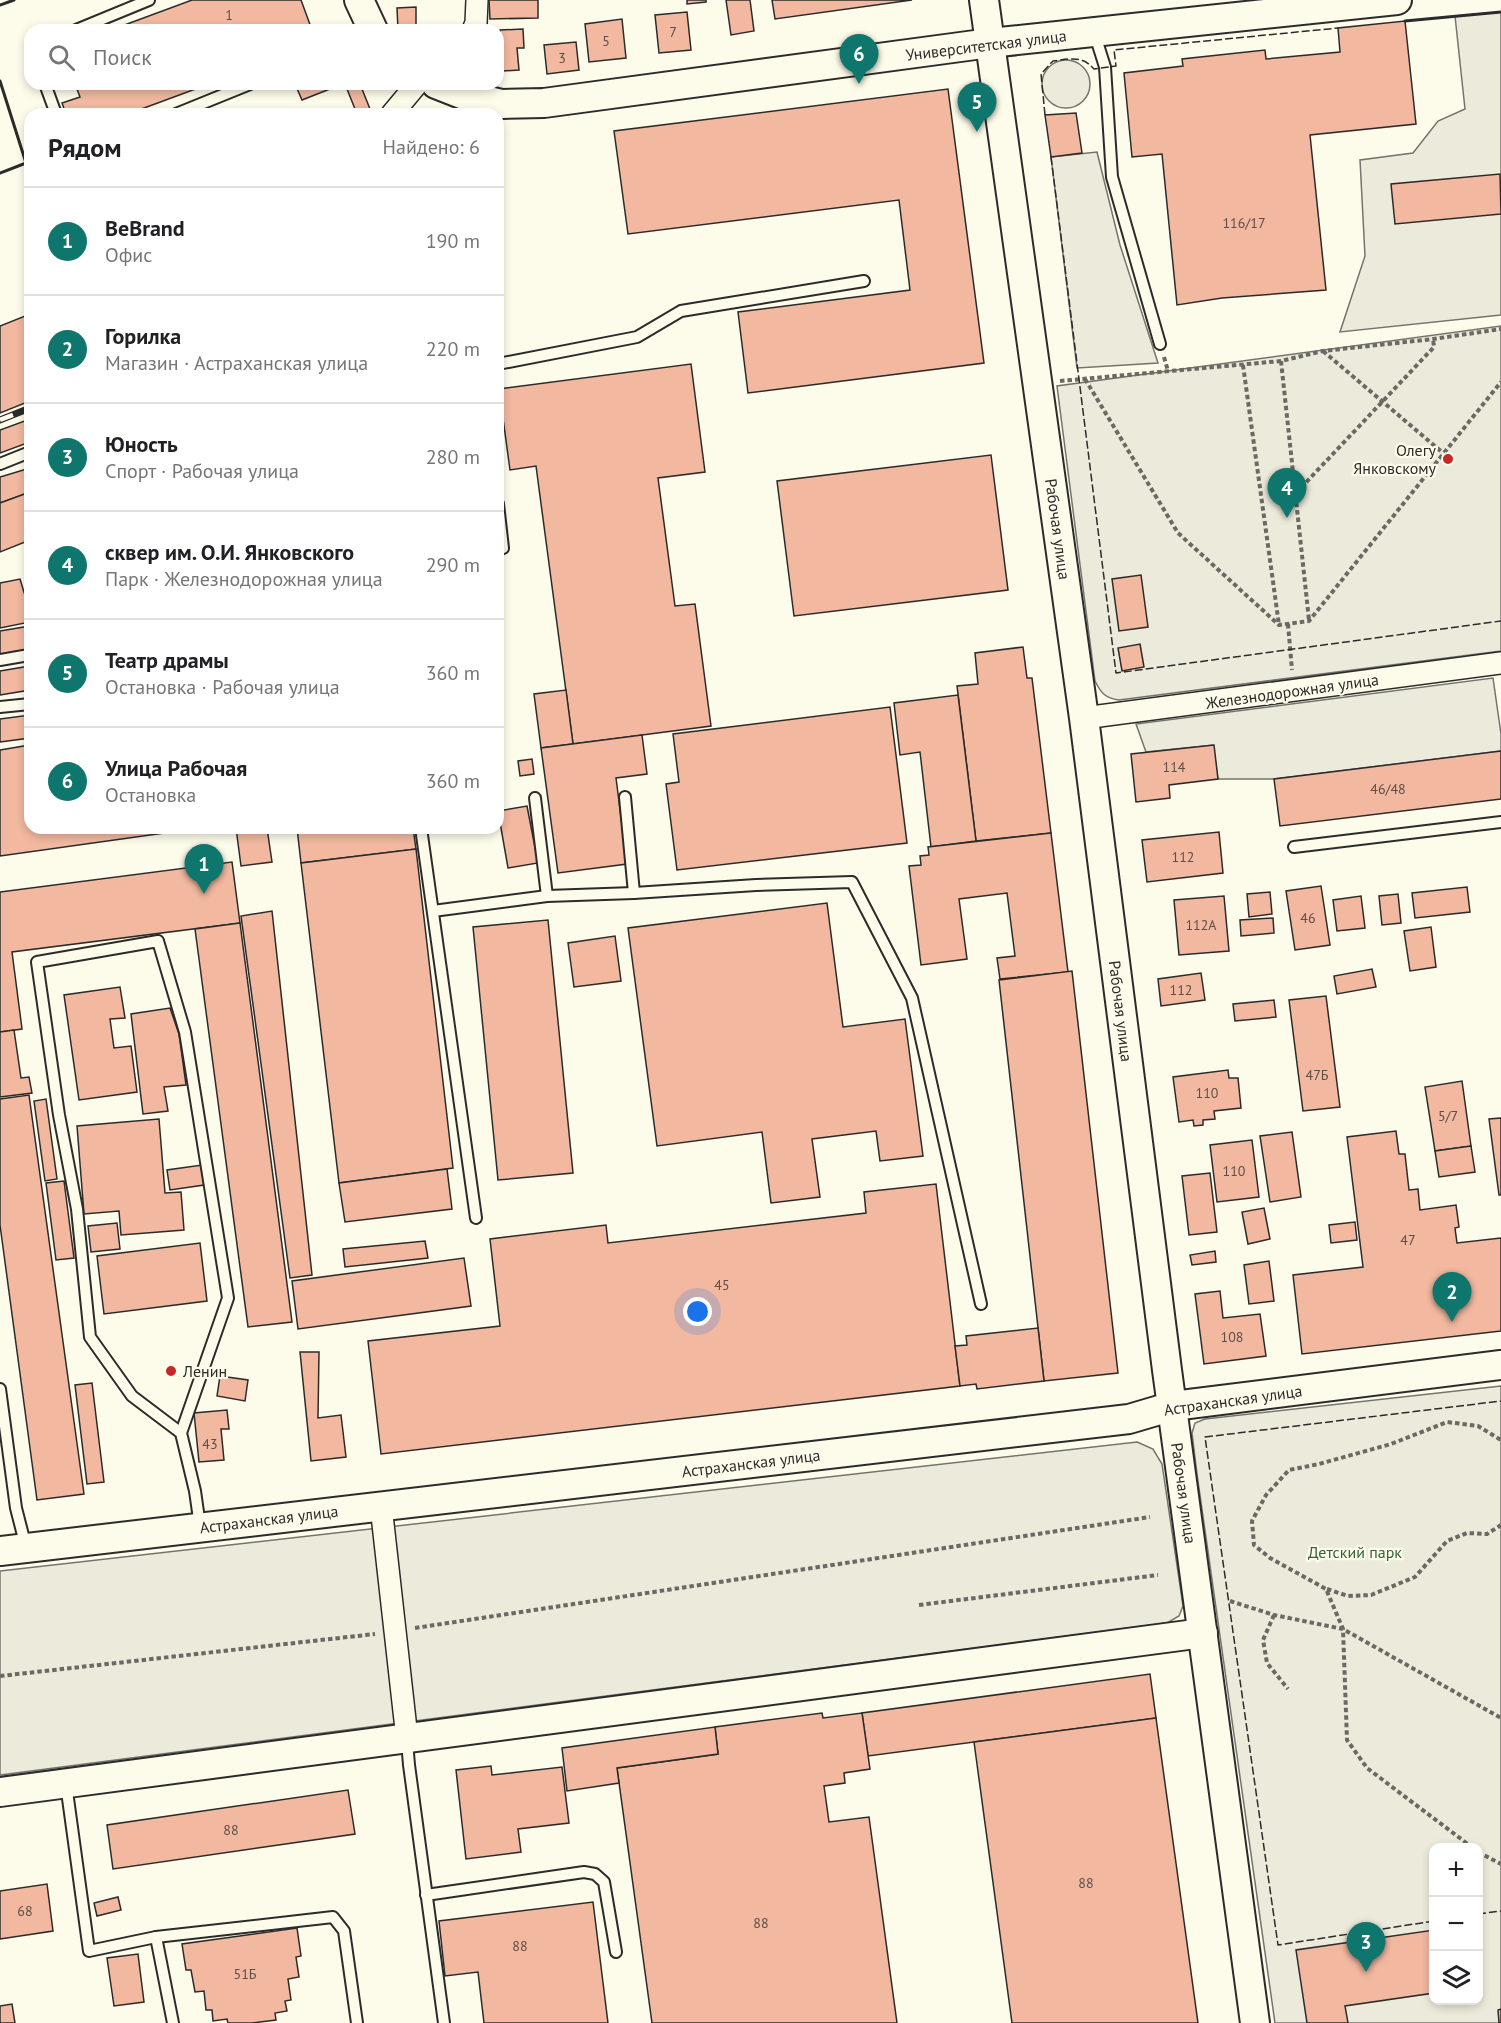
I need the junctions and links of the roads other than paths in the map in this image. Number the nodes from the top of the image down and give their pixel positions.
1 (149, 0) edge
2 (359, 0) edge
3 (477, 0) edge
4 (984, 0) edge
5 (1397, 0) edge
6 (91, 24) edge
7 (368, 24) edge
8 (474, 24) edge
9 (1094, 32) junction
10 (990, 44) junction
11 (47, 90) edge
12 (235, 90) edge
13 (412, 90) edge
14 (451, 90) edge
15 (54, 108) edge
16 (191, 108) edge
17 (397, 108) edge
18 (864, 281) dead end
19 (1160, 344) dead end
20 (504, 363) edge
21 (24, 455) edge
22 (0, 464) edge
23 (24, 656) edge
24 (0, 660) edge
25 (1501, 663) edge
26 (24, 704) edge
27 (0, 706) edge
28 (1084, 718) junction
29 (625, 797) dead end
30 (535, 798) dead end
31 (1501, 822) edge
32 (422, 834) edge
33 (1294, 847) dead end
34 (634, 893) junction
35 (547, 896) junction
36 (433, 911) junction
37 (476, 1218) dead end
38 (981, 1304) dead end
39 (1501, 1365) edge
40 (0, 1389) edge
41 (1173, 1406) junction
42 (181, 1433) junction
43 (381, 1506) junction
44 (200, 1527) junction
45 (13, 1549) edge
46 (1203, 1633) junction
47 (407, 1738) junction
48 (66, 1783) junction
49 (0, 1792) edge
50 (426, 1895) junction
51 (156, 1938) junction
52 (616, 1952) dead end
53 (173, 2023) edge
54 (357, 2023) edge
55 (444, 2023) edge
56 (1256, 2023) edge

1 - 6 lane
2 - 7 main road
3 - 8 street
4 - 10 main road, Рабочая улица
5 - 9 main road, Университетская улица
9 - 10 main road, Университетская улица
9 - 19 lane
10 - 14 main road, Университетская улица
10 - 28 main road, Рабочая улица
11 - 15 lane
12 - 16 lane
13 - 17 street
18 - 20 lane
21 - 22 lane
23 - 24 lane
25 - 28 street, Железнодорожная улица
26 - 27 lane
28 - 41 main road, Рабочая улица
29 - 34 lane
30 - 35 lane
31 - 33 lane
32 - 36 lane
34 - 35 lane
34 - 38 lane
35 - 36 lane
36 - 37 lane
39 - 41 main road, Астраханская улица
40 - 45 lane
41 - 43 main road, Астраханская улица
41 - 46 main road, Рабочая улица
42 - 42 lane
42 - 44 lane
43 - 44 main road, Астраханская улица
43 - 47 street
44 - 45 main road, Астраханская улица
46 - 47 main road
46 - 56 main road, Рабочая улица
47 - 48 main road
47 - 50 lane
48 - 49 main road
48 - 51 lane
50 - 52 lane
50 - 55 lane
51 - 53 lane
51 - 54 lane

